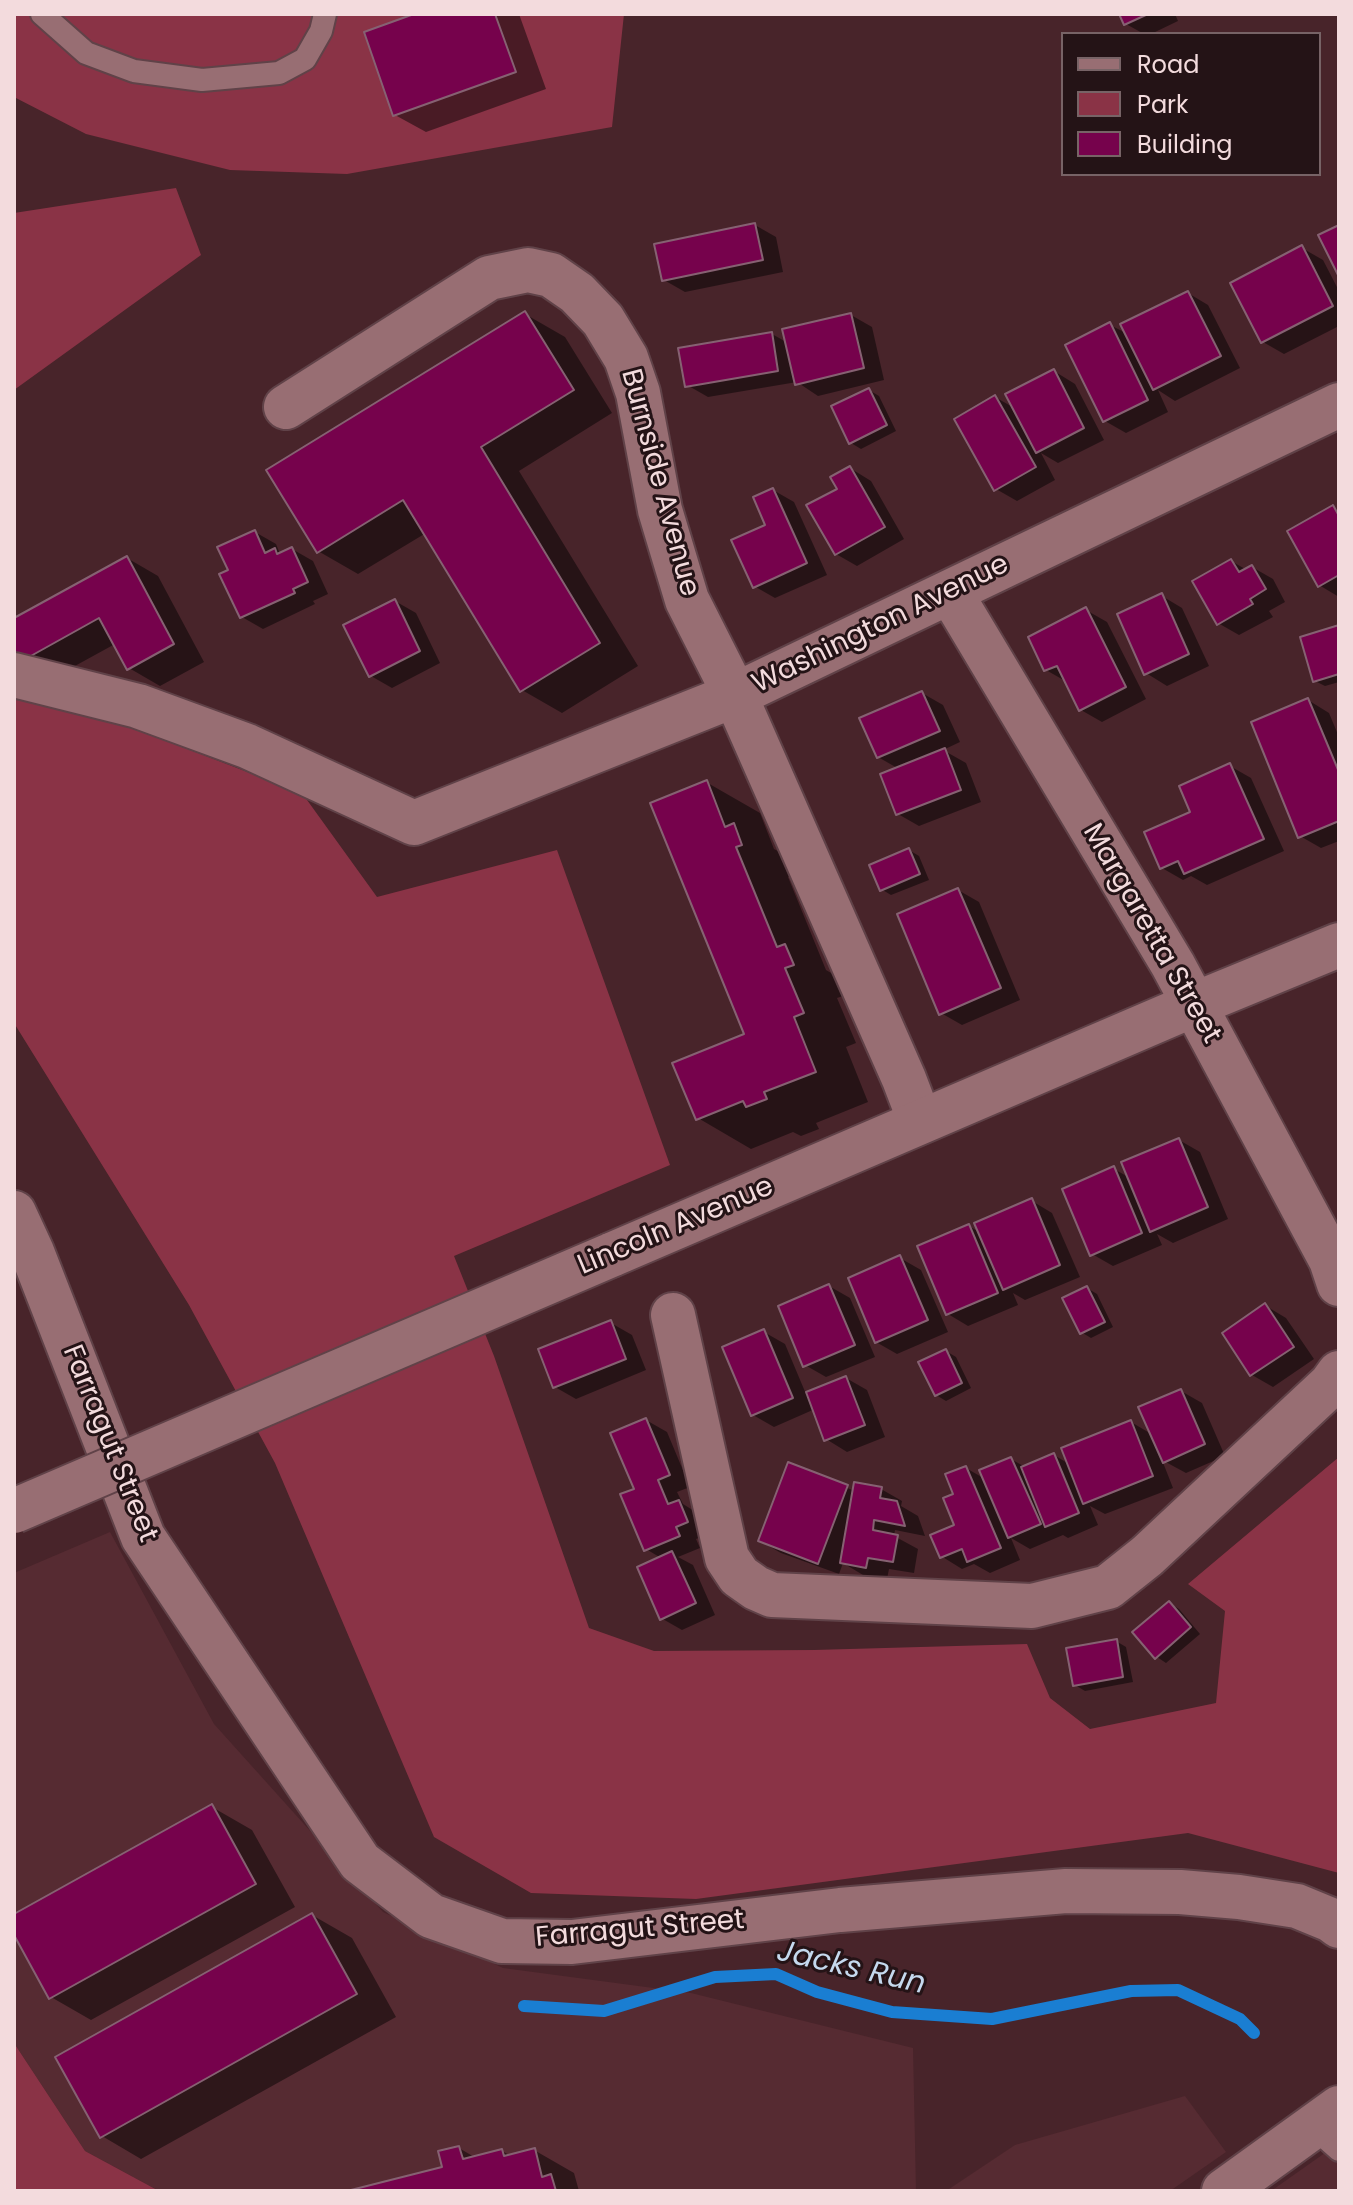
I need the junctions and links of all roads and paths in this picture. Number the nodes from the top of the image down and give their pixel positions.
1 (42, 14) edge
2 (325, 14) edge
3 (1339, 405) edge
4 (286, 407) dead end
5 (950, 592) junction
6 (14, 675) edge
7 (735, 695) junction
8 (1339, 945) edge
9 (1193, 1005) junction
10 (920, 1121) junction
11 (14, 1213) edge
12 (1339, 1284) edge
13 (673, 1315) dead end
14 (1339, 1373) edge
15 (14, 1511) edge
16 (1339, 1926) edge
17 (1330, 2128) edge
18 (1224, 2191) edge

1 - 2 lane
3 - 5 street, Washington Avenue
4 - 7 street, Burnside Avenue
5 - 7 street, Washington Avenue
5 - 9 street, Margaretta Street
6 - 7 street, Washington Avenue
7 - 10 street, Burnside Avenue
8 - 9 street, Lincoln Avenue
9 - 10 street, Lincoln Avenue
9 - 12 street, Margaretta Street
10 - 15 street, Lincoln Avenue, bridge
11 - 16 street, Farragut Street
13 - 14 street
17 - 18 street

